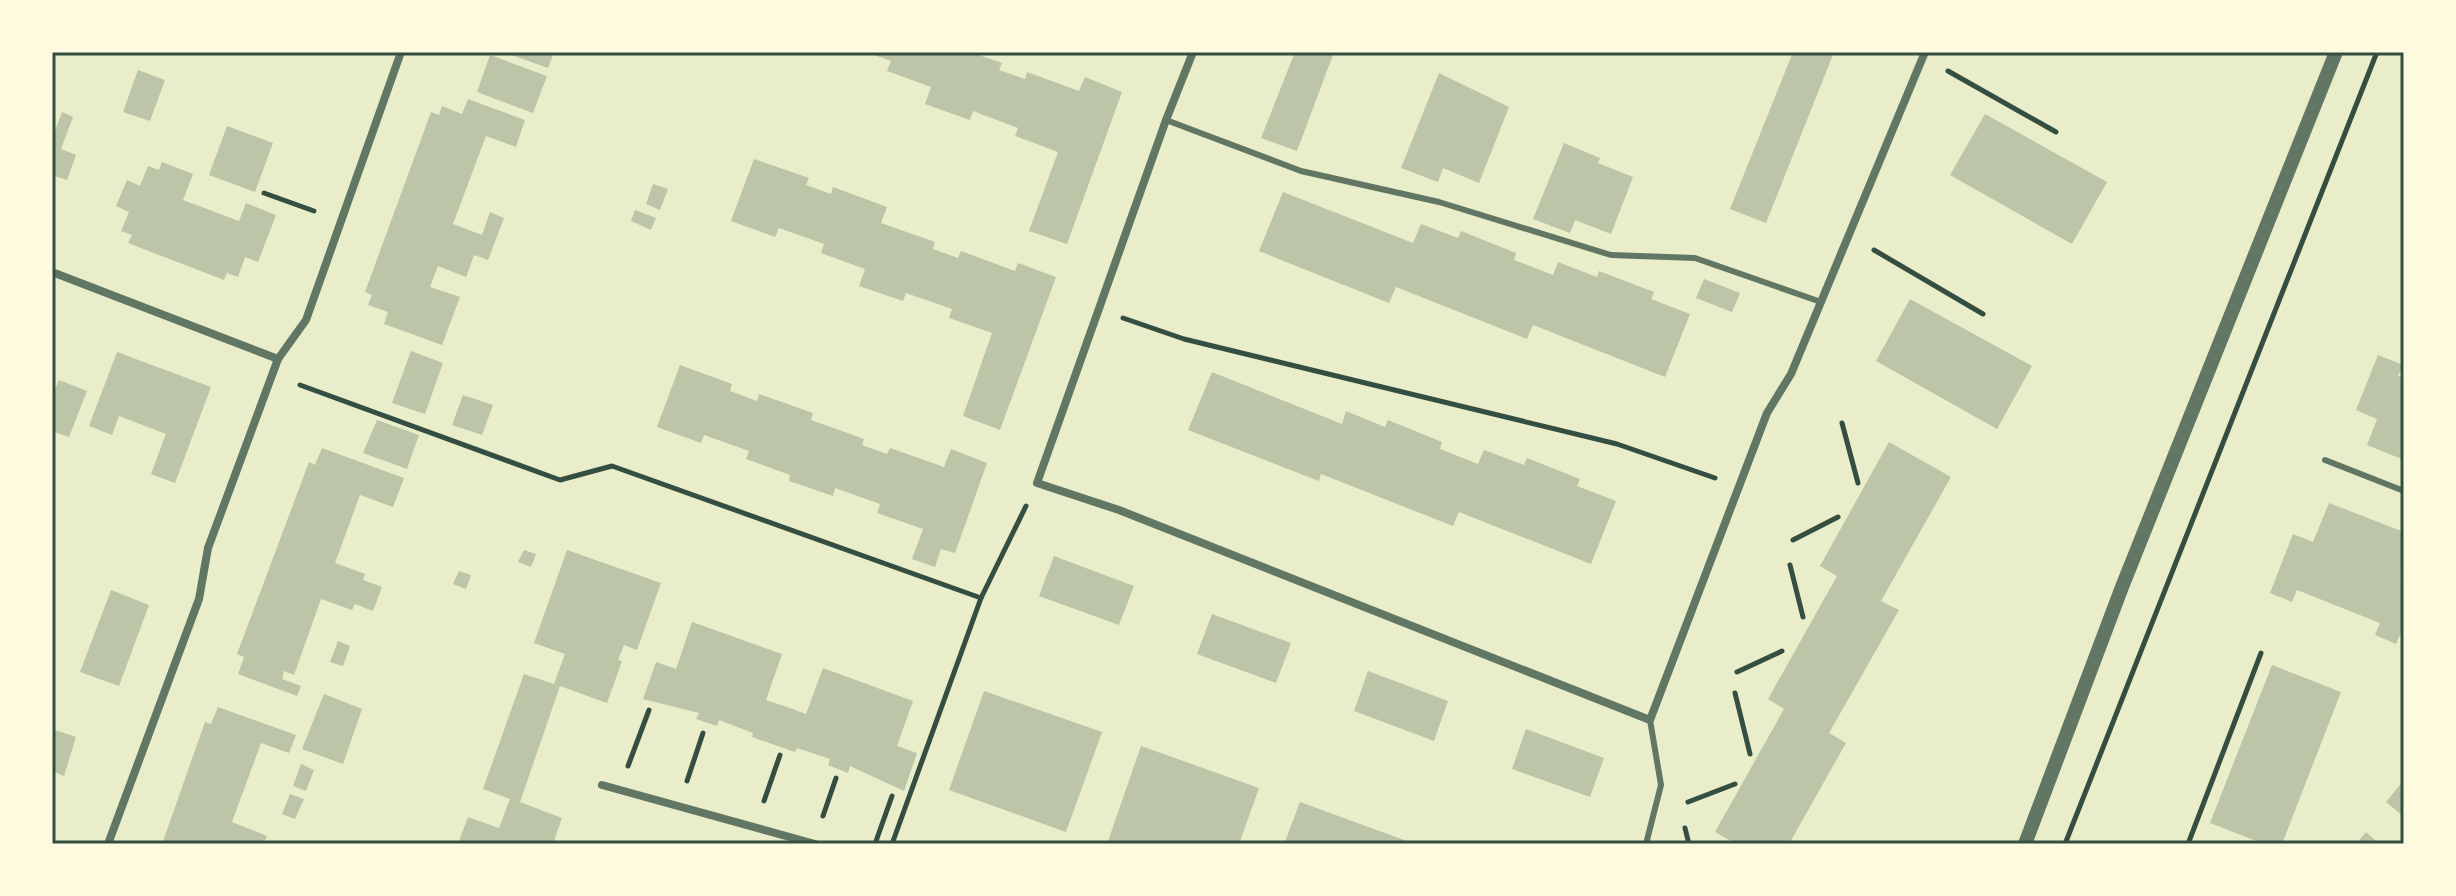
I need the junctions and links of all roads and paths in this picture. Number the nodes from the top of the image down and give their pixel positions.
1 (401, 52) edge
2 (1193, 52) edge
3 (2336, 52) edge
4 (2377, 52) edge
5 (1924, 54) edge
6 (1166, 120) junction
7 (2056, 132) dead end
8 (264, 193) dead end
9 (342, 221) junction
10 (1849, 235) junction
11 (52, 272) edge
12 (1821, 302) junction
13 (1098, 309) junction
14 (1983, 314) dead end
15 (278, 359) junction
16 (273, 375) junction
17 (1842, 423) dead end
18 (2325, 460) dead end
19 (1037, 483) junction
20 (1858, 483) dead end
21 (1739, 486) junction
22 (2404, 491) edge
23 (1838, 517) dead end
24 (1793, 540) dead end
25 (1790, 565) dead end
26 (981, 598) junction
27 (1803, 617) dead end
28 (1782, 651) dead end
29 (2261, 653) dead end
30 (1737, 672) dead end
31 (1735, 693) dead end
32 (649, 710) dead end
33 (1650, 720) junction
34 (703, 733) dead end
35 (1750, 754) dead end
36 (780, 755) dead end
37 (836, 778) dead end
38 (1735, 784) dead end
39 (602, 785) dead end
40 (619, 790) junction
41 (892, 796) dead end
42 (1688, 802) dead end
43 (678, 808) junction
44 (1685, 828) dead end
45 (755, 829) junction
46 (108, 844) edge
47 (814, 844) edge
48 (875, 844) edge
49 (892, 844) edge
50 (1646, 844) edge
51 (1689, 844) edge
52 (2025, 844) edge
53 (2065, 844) edge
54 (2188, 844) edge

1 - 9 street
2 - 6 street
3 - 52 street
4 - 53 path
5 - 7 path
5 - 10 street
6 - 12 lane
6 - 13 street
8 - 9 path
9 - 15 street
10 - 12 street
10 - 14 path
11 - 15 street
12 - 21 street
13 - 19 street
13 - 21 path
15 - 16 street
16 - 26 path
16 - 46 street
17 - 20 path
18 - 22 lane
19 - 26 path
19 - 33 street
21 - 33 street
23 - 24 path
25 - 27 path
26 - 49 path
28 - 30 path
29 - 54 path
31 - 35 path
32 - 40 path
33 - 50 lane
34 - 43 path
36 - 45 path
37 - 47 path
38 - 42 path
39 - 40 street
40 - 43 street
41 - 48 path
43 - 45 street
44 - 51 path
45 - 47 street

